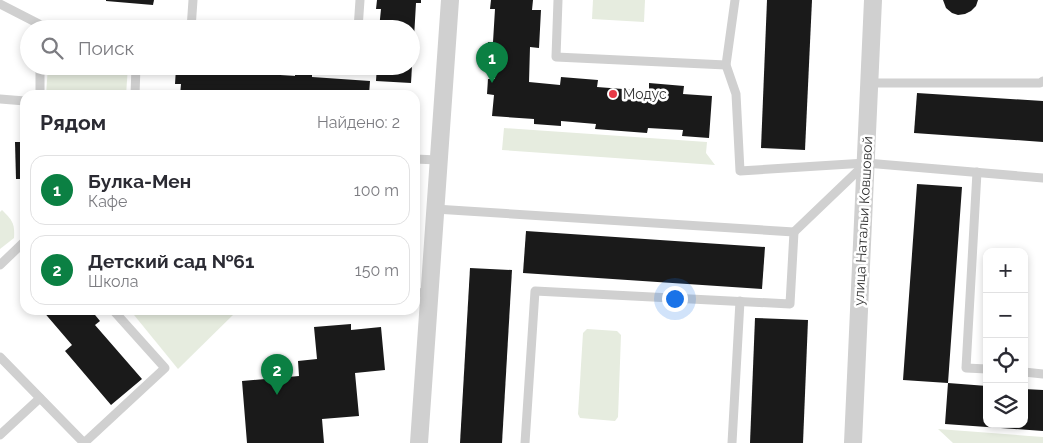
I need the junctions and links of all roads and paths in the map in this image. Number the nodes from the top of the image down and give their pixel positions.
1 (193, 0) edge
2 (360, 0) edge
3 (450, 0) edge
4 (558, 0) edge
5 (735, 0) edge
6 (873, 0) edge
7 (0, 4) edge
8 (29, 20) edge
9 (192, 20) edge
10 (359, 20) edge
11 (726, 65) junction
12 (40, 75) edge
13 (136, 75) edge
14 (1043, 81) edge
15 (869, 82) junction
16 (40, 90) edge
17 (135, 90) edge
18 (0, 99) edge
19 (20, 101) edge
20 (420, 159) edge
21 (438, 160) junction
22 (866, 163) junction
23 (977, 172) junction
24 (1043, 178) edge
25 (435, 209) junction
26 (794, 232) junction
27 (20, 246) edge
28 (0, 265) edge
29 (422, 293) edge
30 (740, 301) junction
31 (117, 315) edge
32 (0, 358) edge
33 (983, 369) edge
34 (1028, 372) edge
35 (1043, 374) edge
36 (40, 398) junction
37 (0, 435) edge
38 (84, 443) edge
39 (419, 443) edge
40 (525, 443) edge
41 (732, 443) edge
42 (853, 443) edge

1 - 9 lane
2 - 10 lane
3 - 21 street
4 - 11 lane
5 - 11 lane
6 - 15 street, улица Натальи Ковшовой
7 - 8 lane
11 - 22 lane
12 - 16 lane
13 - 17 lane
14 - 15 lane
15 - 22 street, улица Натальи Ковшовой
18 - 19 lane
20 - 21 lane
21 - 25 street
22 - 23 lane
22 - 26 lane
22 - 42 street, улица Натальи Ковшовой
23 - 24 lane
23 - 33 lane
25 - 26 lane
25 - 29 street
26 - 30 lane
27 - 28 lane
29 - 39 street
30 - 40 lane
30 - 41 lane
31 - 38 lane
32 - 36 lane
34 - 35 lane
36 - 37 lane
36 - 38 lane

